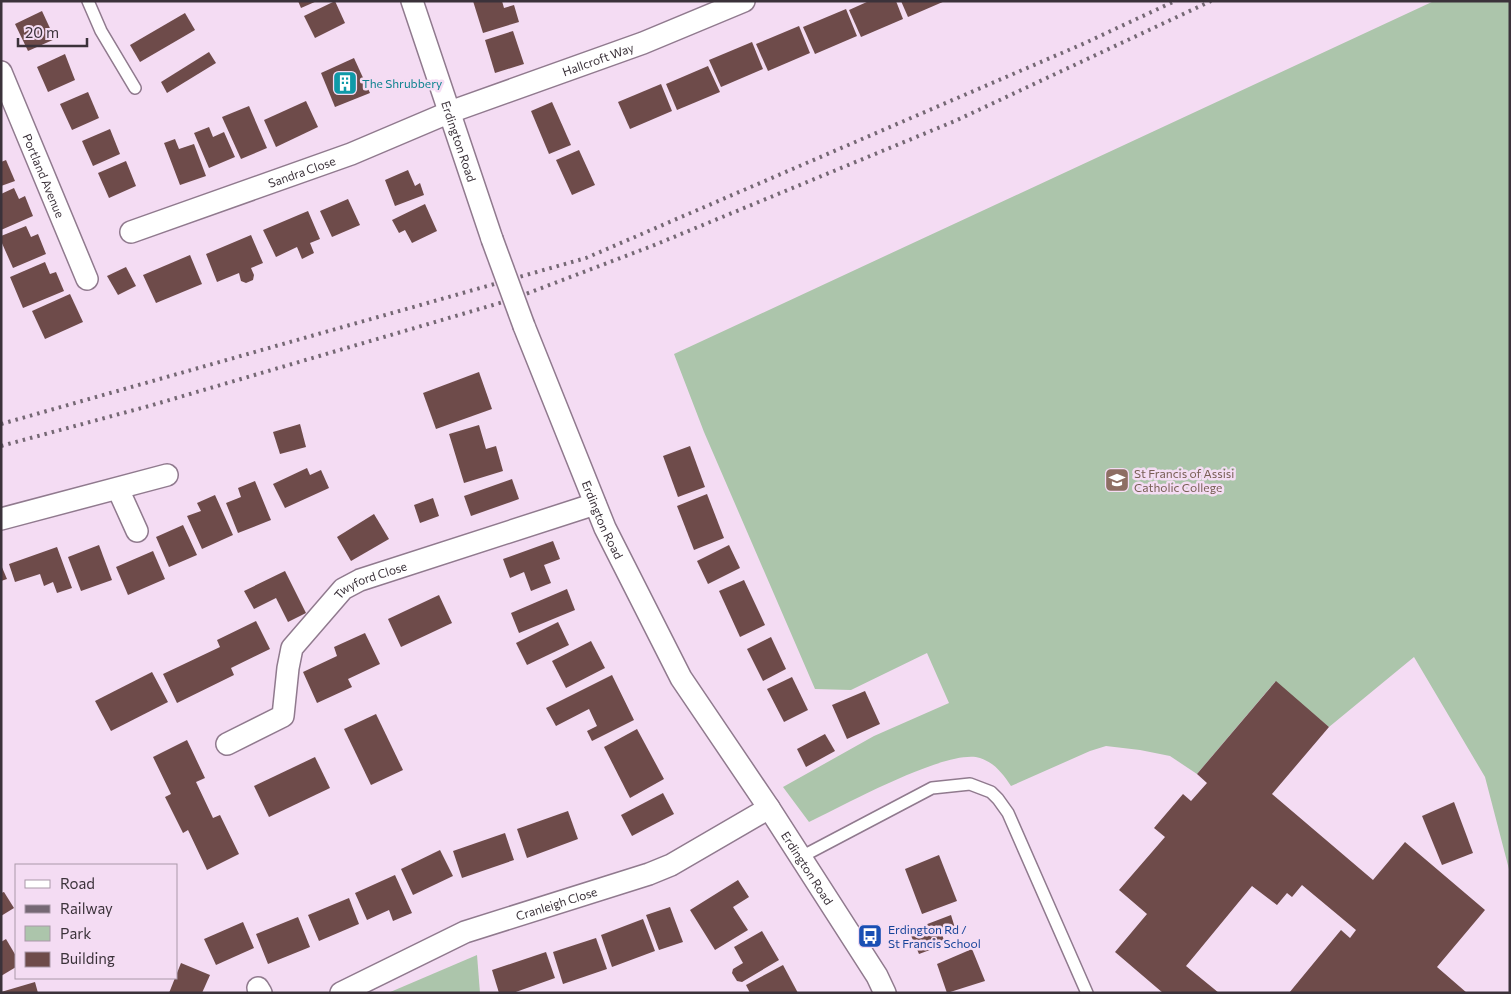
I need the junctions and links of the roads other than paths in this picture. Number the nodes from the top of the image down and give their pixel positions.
1 (88, 1) edge
2 (412, 1) edge
3 (744, 1) edge
4 (1, 72) edge
5 (135, 88) dead end
6 (450, 112) junction
7 (131, 232) dead end
8 (87, 279) dead end
9 (167, 475) dead end
10 (118, 489) junction
11 (595, 504) junction
12 (1, 519) edge
13 (137, 531) dead end
14 (227, 744) dead end
15 (769, 808) junction
16 (801, 857) junction
17 (341, 993) edge
18 (885, 993) edge
19 (1087, 993) edge

1 - 5 lane
2 - 6 street, Erdington Road
3 - 6 street, Hallcroft Way
4 - 8 street, Portland Avenue
6 - 7 street, Sandra Close
6 - 11 street, Erdington Road, bridge
9 - 10 street
10 - 12 street
10 - 13 street
11 - 14 street, Twyford Close
11 - 15 street, Erdington Road
15 - 16 street, Erdington Road
15 - 17 street, Cranleigh Close
16 - 18 street, Erdington Road
16 - 19 lane

